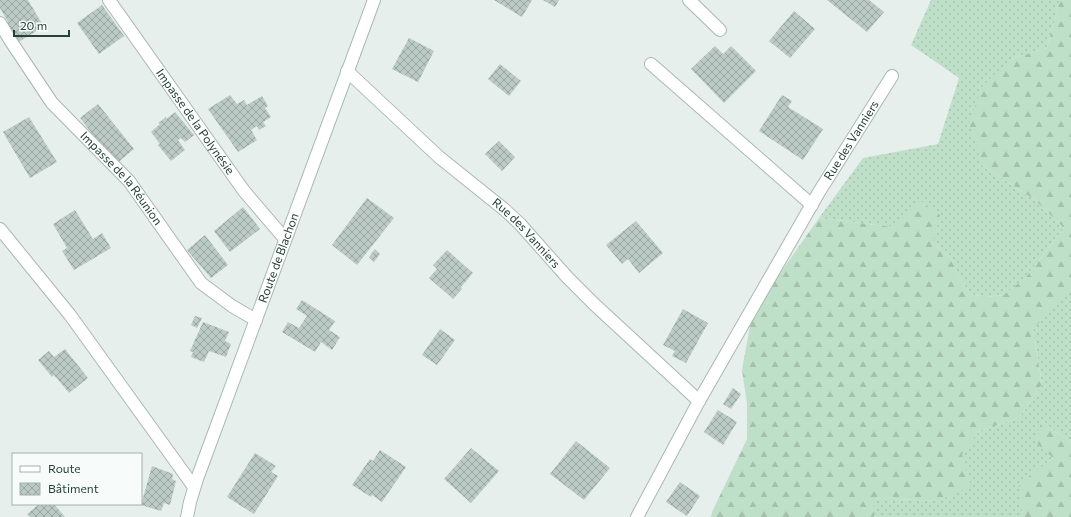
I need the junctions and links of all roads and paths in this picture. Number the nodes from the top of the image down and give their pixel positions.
1 (109, 0) edge
2 (374, 0) edge
3 (689, 0) edge
4 (0, 23) edge
5 (720, 30) dead end
6 (651, 64) dead end
7 (347, 71) junction
8 (892, 76) dead end
9 (812, 205) junction
10 (0, 229) edge
11 (286, 239) junction
12 (256, 320) junction
13 (700, 401) junction
14 (194, 487) junction
15 (187, 517) edge
16 (637, 517) edge

1 - 11 street, Impasse de la Polynésie
2 - 7 street, Route de Blachon
3 - 5 street
4 - 12 street, Impasse de la Réunion
6 - 9 street
7 - 11 street, Route de Blachon
7 - 13 street, Rue des Vanniers
8 - 9 street, Rue des Vanniers
9 - 13 street, Rue des Vanniers
10 - 14 street
11 - 12 street, Route de Blachon
12 - 14 street, Route de Blachon
13 - 16 street, Rue des Vanniers
14 - 15 street, Route de Blachon

